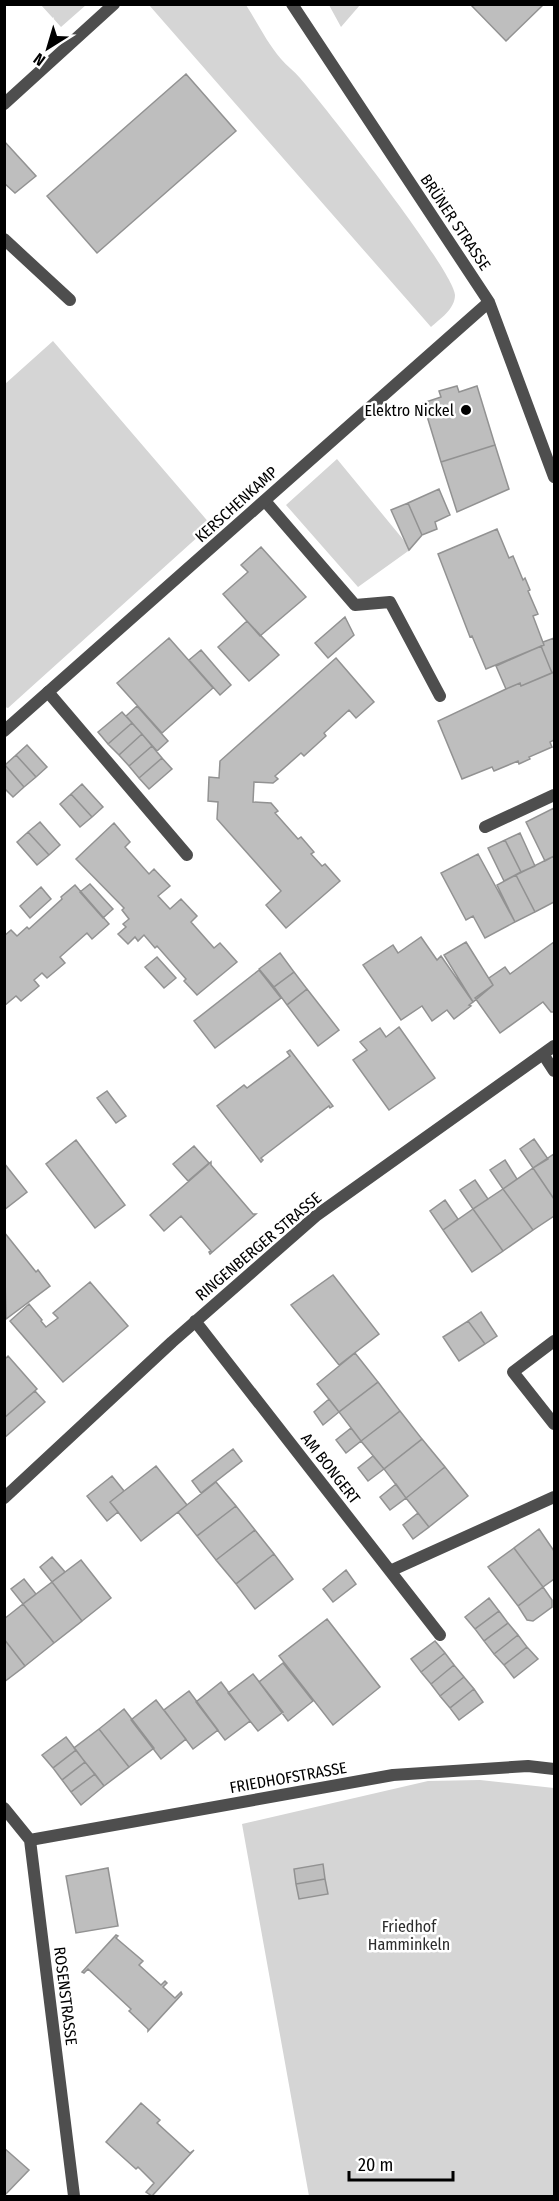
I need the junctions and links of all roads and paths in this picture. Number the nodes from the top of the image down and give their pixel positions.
1 (114, 4) edge
2 (292, 4) edge
3 (4, 104) edge
4 (4, 239) edge
5 (70, 300) dead end
6 (489, 302) junction
7 (555, 477) edge
8 (265, 501) junction
9 (48, 692) junction
10 (440, 696) dead end
11 (4, 731) edge
12 (555, 795) edge
13 (485, 827) dead end
14 (187, 855) dead end
15 (555, 1046) edge
16 (543, 1054) junction
17 (555, 1071) edge
18 (195, 1321) junction
19 (555, 1341) edge
20 (555, 1424) edge
21 (555, 1497) edge
22 (4, 1498) edge
23 (390, 1571) junction
24 (440, 1635) dead end
25 (555, 1769) edge
26 (4, 1808) edge
27 (30, 1840) junction
28 (74, 2196) edge

1 - 3 street
2 - 6 street, BRÜNER STRASSE
4 - 5 street
6 - 7 street, BRÜNER STRASSE
6 - 8 street, KERSCHENKAMP
8 - 9 street, KERSCHENKAMP
8 - 10 street
9 - 11 street, KERSCHENKAMP
9 - 14 street
12 - 13 street
15 - 16 street, RINGENBERGER STRASSE
16 - 17 street
16 - 18 street, RINGENBERGER STRASSE
18 - 22 street, RINGENBERGER STRASSE
18 - 23 street, AM BONGERT
19 - 20 street
21 - 23 street
23 - 24 street, AM BONGERT
25 - 27 street, FRIEDHOFSTRASSE
26 - 27 street
27 - 28 street, ROSENSTRASSE

